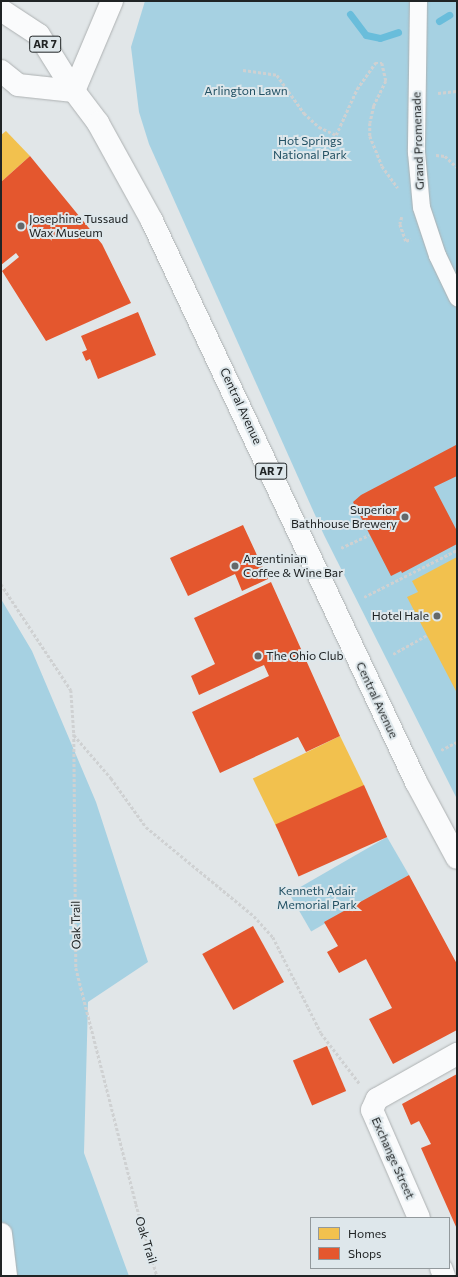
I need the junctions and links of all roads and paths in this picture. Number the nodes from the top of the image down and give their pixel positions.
1 (112, 1) edge
2 (418, 1) edge
3 (1, 10) edge
4 (243, 70) dead end
5 (1, 71) edge
6 (74, 91) junction
7 (421, 207) junction
8 (457, 297) edge
9 (369, 534) dead end
10 (341, 548) dead end
11 (457, 550) edge
12 (1, 584) edge
13 (364, 597) dead end
14 (427, 635) dead end
15 (393, 654) dead end
16 (74, 734) junction
17 (457, 742) edge
18 (441, 750) dead end
19 (457, 858) edge
20 (457, 1054) edge
21 (384, 1094) junction
22 (419, 1217) edge
23 (1, 1234) edge
24 (6, 1276) edge
25 (157, 1276) edge

1 - 6 main road
2 - 7 street, Grand Promenade
3 - 6 main road, Central Avenue / AR 7
4 - 7 path
5 - 6 main road
6 - 19 main road, Central Avenue / AR 7
7 - 8 street, Grand Promenade
9 - 10 path
11 - 13 path
12 - 16 path, Oak Trail
14 - 15 path
16 - 21 path
16 - 25 path, Oak Trail
17 - 18 path
20 - 21 main road
21 - 22 main road, Exchange Street
23 - 24 main road

